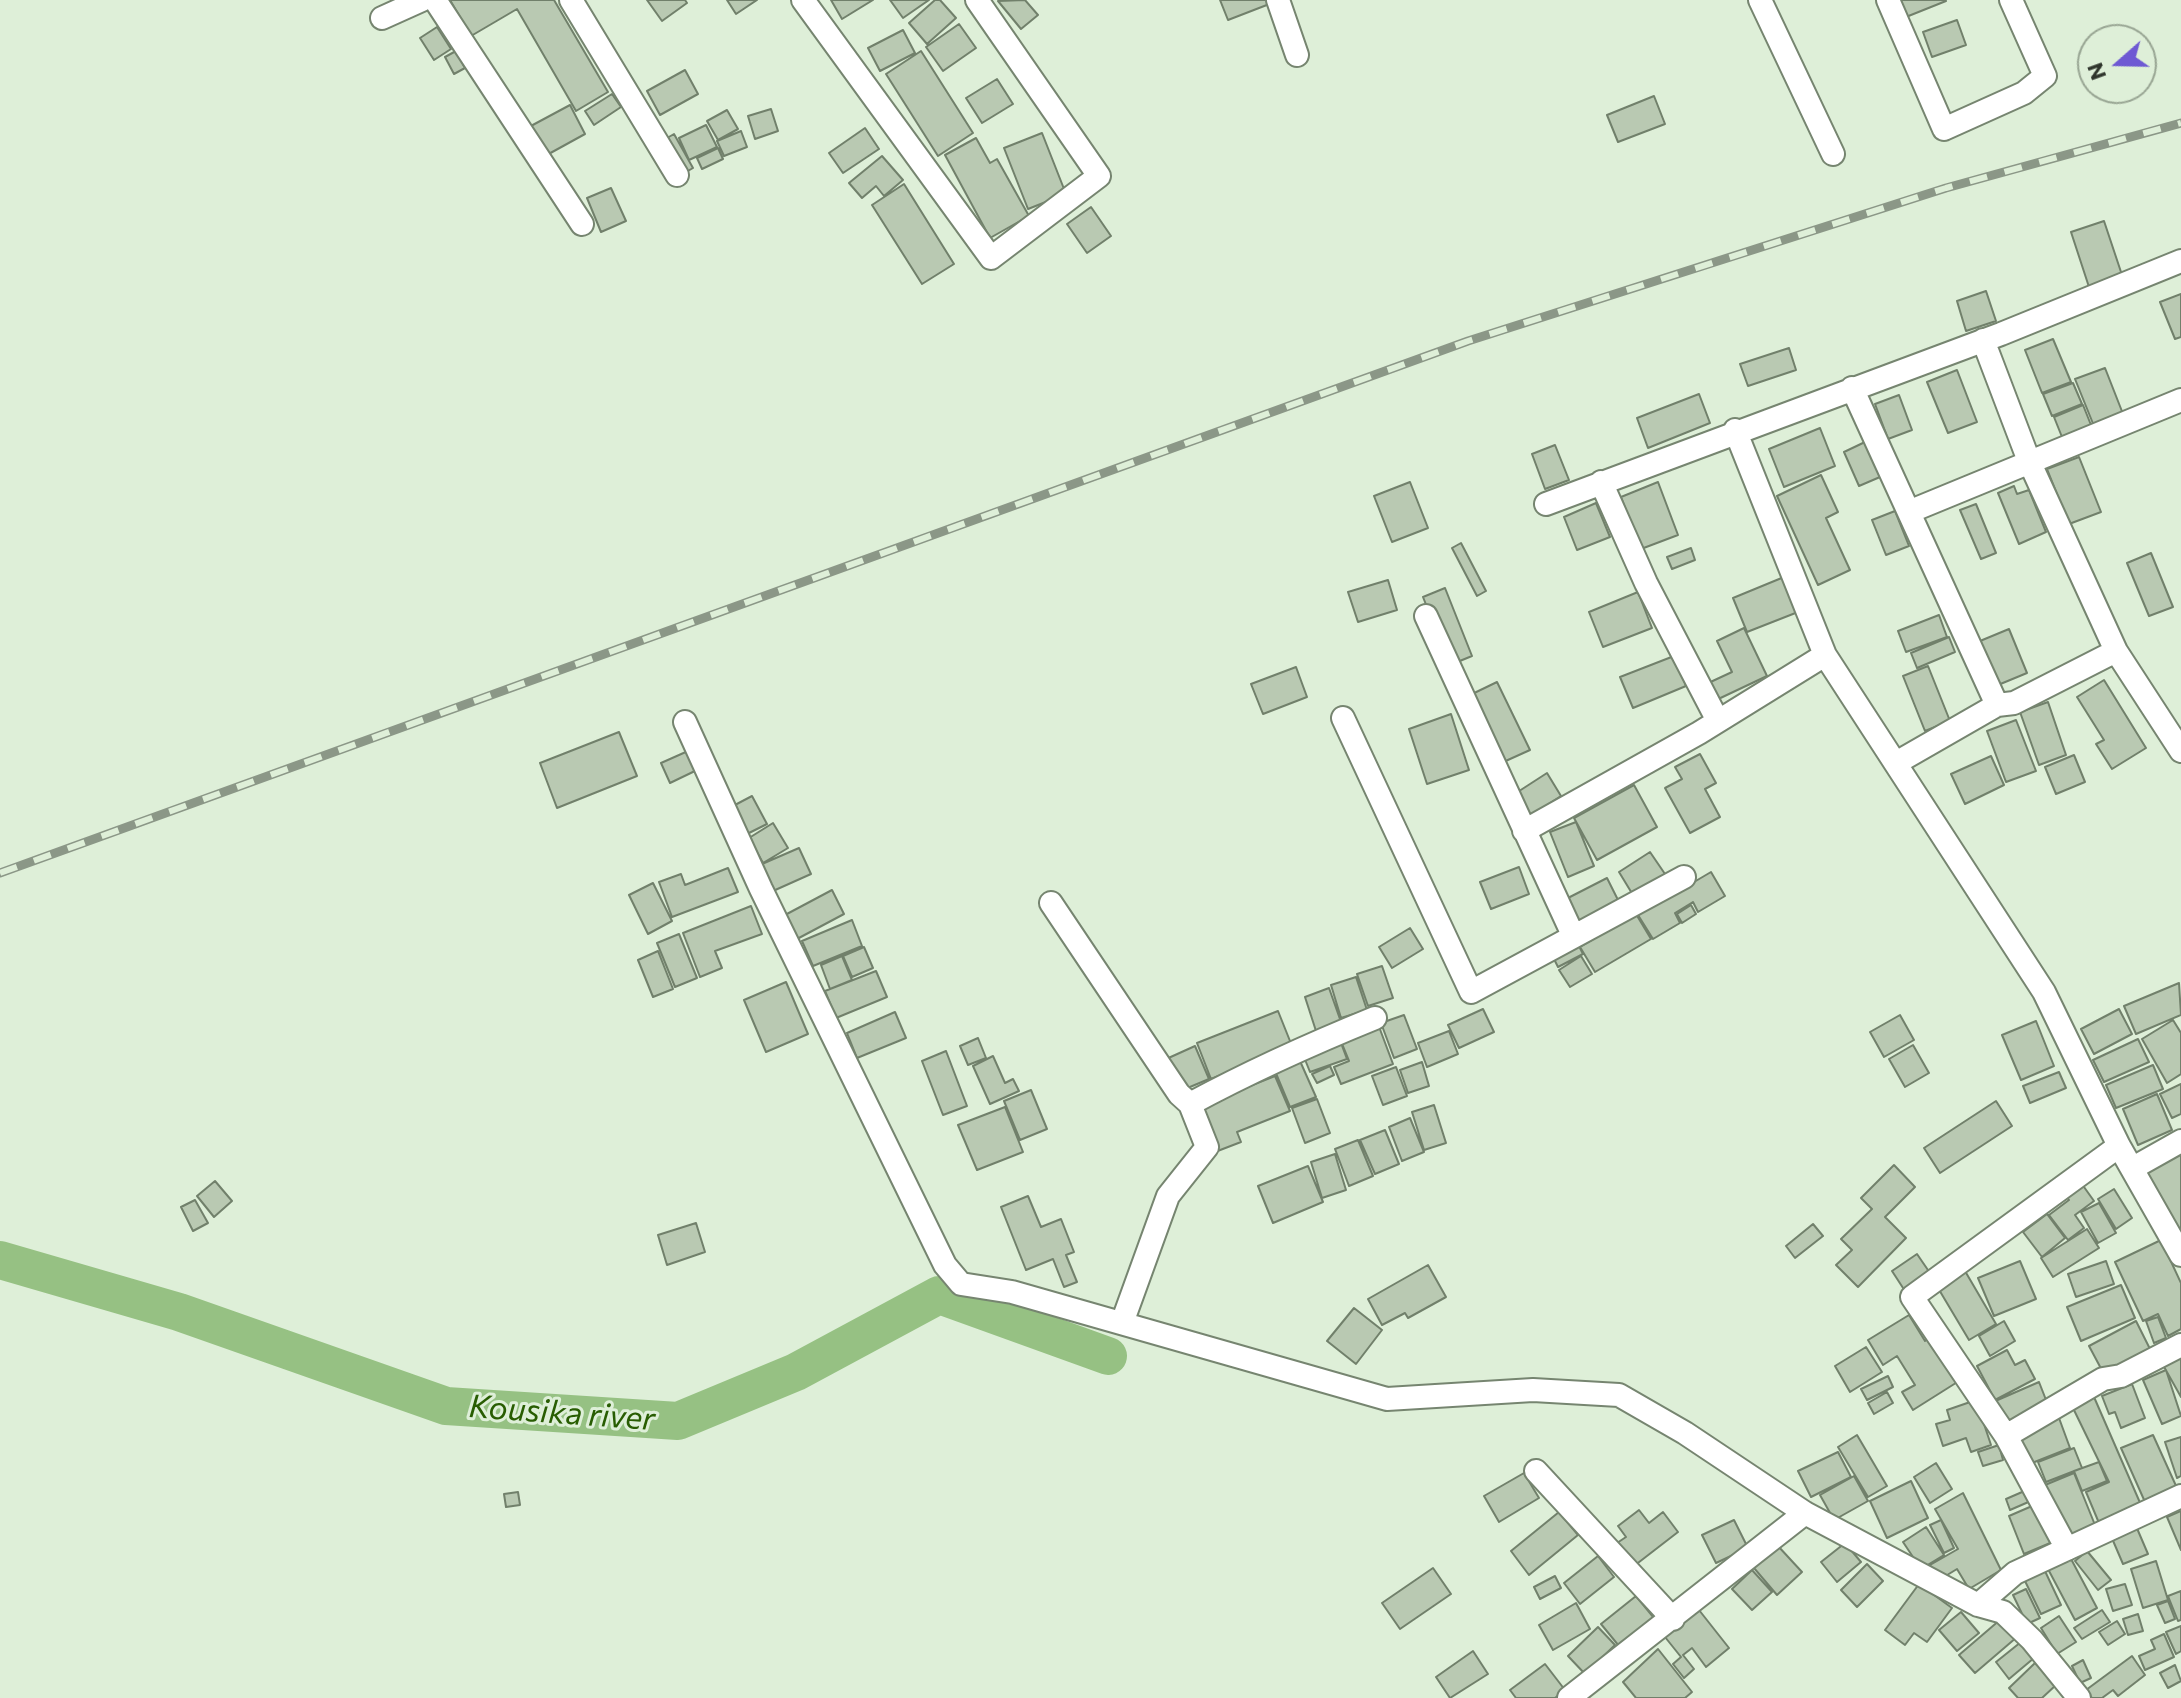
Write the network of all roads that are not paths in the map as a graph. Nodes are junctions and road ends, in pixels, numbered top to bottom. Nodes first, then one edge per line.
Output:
1 (422, 0) edge
2 (435, 0) edge
3 (571, 0) edge
4 (803, 0) edge
5 (977, 0) edge
6 (1278, 0) edge
7 (1760, 0) edge
8 (1888, 0) edge
9 (2011, 0) edge
10 (382, 18) dead end
11 (1297, 55) dead end
12 (1833, 154) dead end
13 (677, 175) dead end
14 (582, 224) dead end
15 (2181, 261) edge
16 (1983, 340) junction
17 (1852, 388) junction
18 (2181, 400) edge
19 (1735, 430) junction
20 (2029, 461) junction
21 (1601, 482) junction
22 (1546, 504) dead end
23 (1911, 511) junction
24 (1426, 616) dead end
25 (2116, 651) junction
26 (1825, 655) junction
27 (1997, 705) junction
28 (1343, 718) dead end
29 (1718, 721) junction
30 (685, 722) dead end
31 (2181, 751) edge
32 (1896, 763) junction
33 (1524, 831) junction
34 (1684, 877) dead end
35 (1051, 903) dead end
36 (1573, 935) junction
37 (1375, 1018) dead end
38 (1190, 1104) junction
39 (2181, 1141) edge
40 (2119, 1146) junction
41 (2133, 1168) junction
42 (2181, 1255) edge
43 (1122, 1323) junction
44 (2181, 1345) edge
45 (2006, 1436) junction
46 (1536, 1471) dead end
47 (2181, 1496) edge
48 (1805, 1513) junction
49 (2067, 1549) junction
50 (1978, 1605) junction
51 (1673, 1619) junction
52 (1569, 1698) edge
53 (2079, 1698) edge

1 - 10 street
2 - 14 street
3 - 13 street
4 - 5 street
6 - 11 street
7 - 12 street
8 - 9 street
15 - 16 street
16 - 17 street
16 - 20 street
17 - 19 street
17 - 23 street
18 - 20 street
19 - 21 street
19 - 26 street
20 - 23 street
20 - 25 street
21 - 22 street
21 - 29 street
23 - 27 street
24 - 33 street
25 - 27 street
25 - 31 street
26 - 29 street
26 - 32 street
27 - 32 street
28 - 36 street
29 - 33 street
30 - 43 street
32 - 40 street
33 - 36 street
34 - 36 street
35 - 38 street
37 - 38 street
38 - 43 street
39 - 41 street
40 - 41 street
40 - 45 street
41 - 42 street
43 - 48 street
44 - 45 street
45 - 49 street
46 - 51 street
47 - 49 street
48 - 50 street
48 - 51 street
49 - 50 street
50 - 53 street
51 - 52 street

